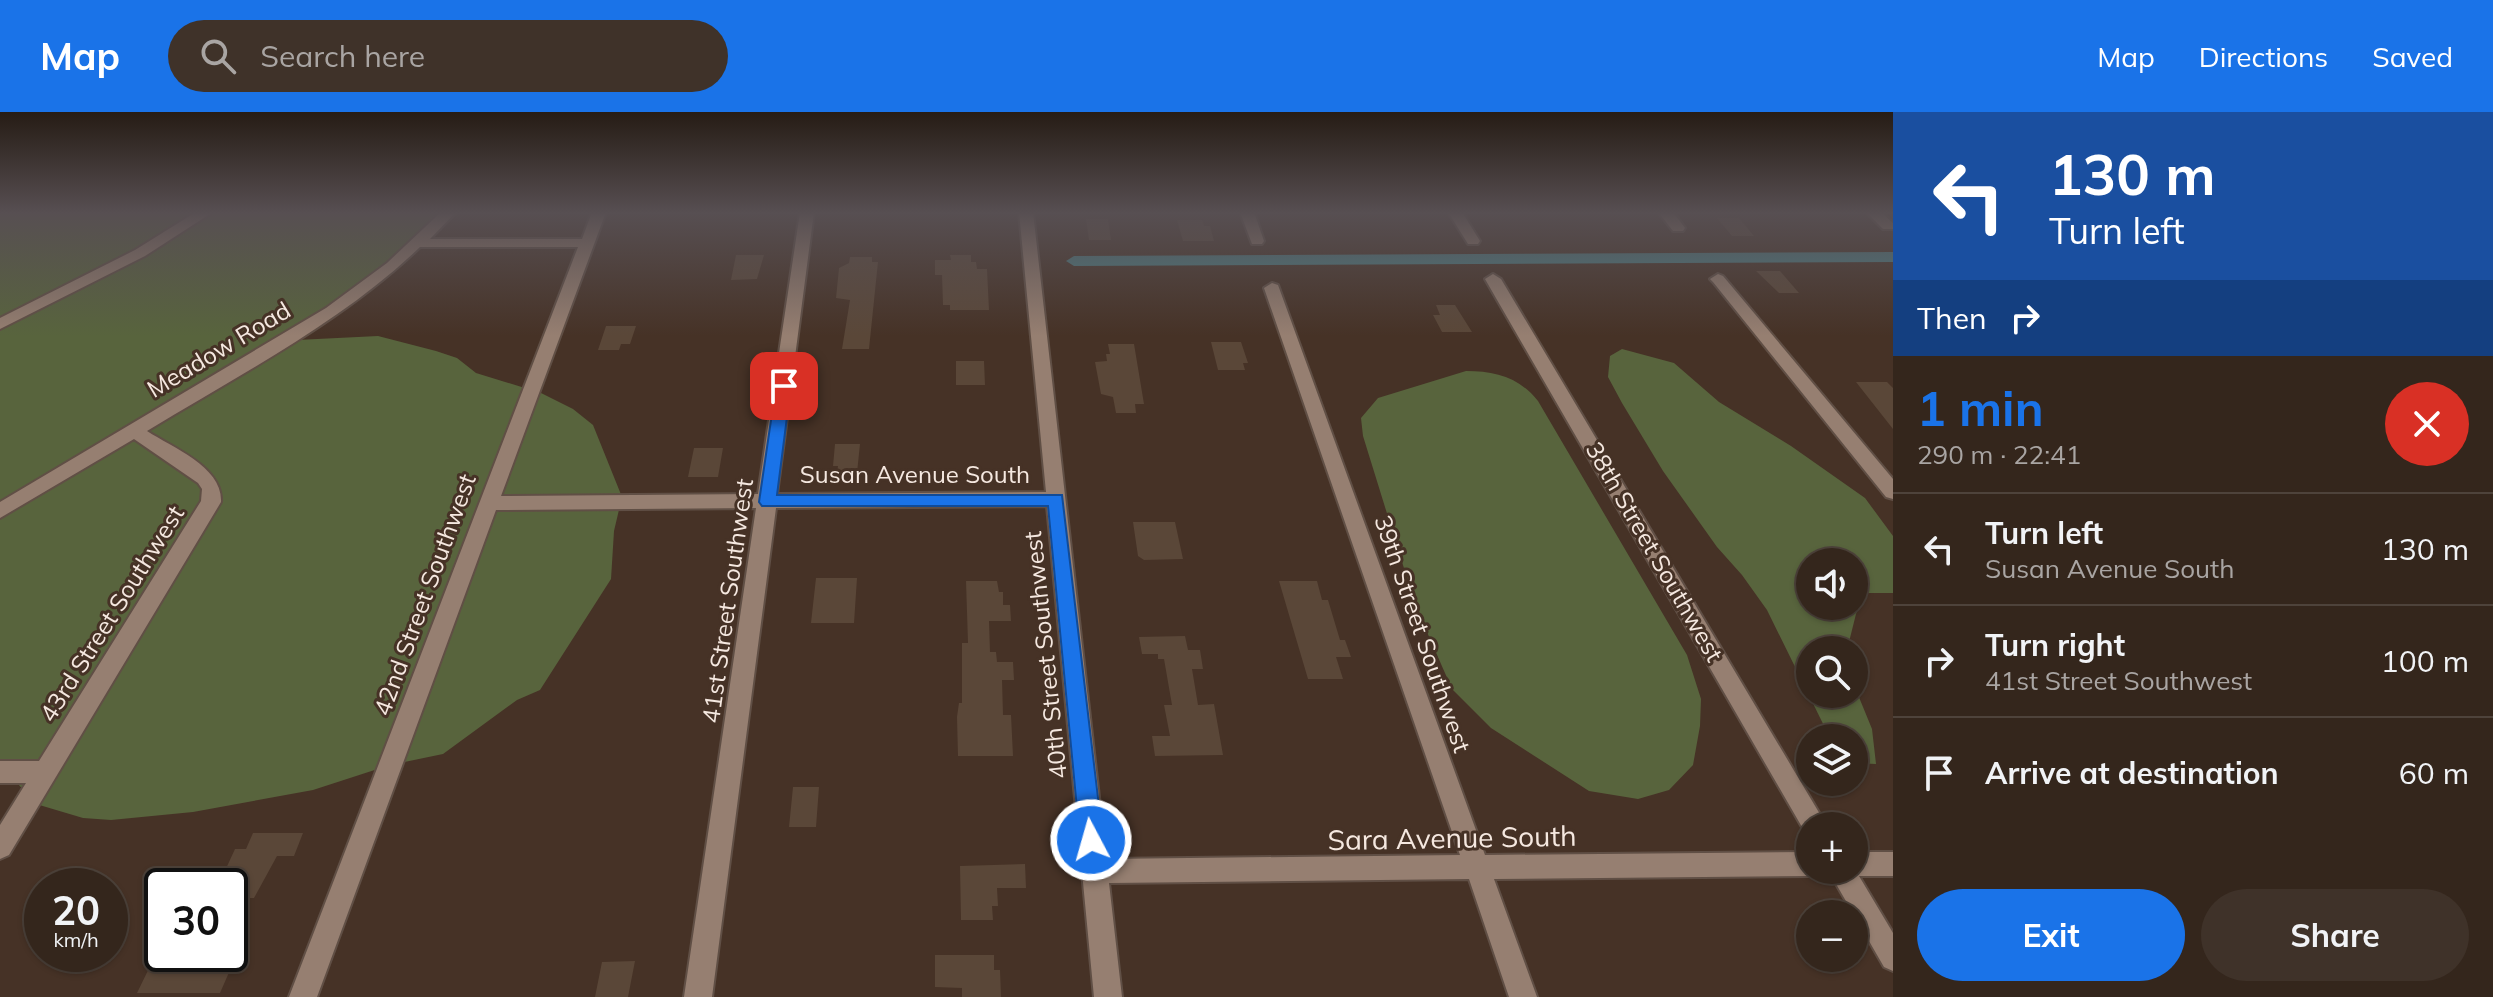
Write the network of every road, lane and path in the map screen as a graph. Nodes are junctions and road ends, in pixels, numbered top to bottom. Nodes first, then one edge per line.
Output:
1 (139, 253) edge
2 (405, 253) edge
3 (583, 253) edge
4 (801, 253) edge
5 (1030, 253) edge
6 (1493, 279) dead end
7 (1718, 279) dead end
8 (1272, 288) dead end
9 (0, 324) edge
10 (135, 431) junction
11 (1893, 492) edge
12 (1056, 499) junction
13 (768, 502) junction
14 (487, 503) junction
15 (0, 511) edge
16 (0, 772) edge
17 (46, 772) junction
18 (1807, 812) edge
19 (0, 847) edge
20 (1796, 864) edge
21 (1868, 864) edge
22 (1893, 864) edge
23 (1477, 868) junction
24 (1095, 871) junction
25 (1849, 884) edge
26 (1893, 958) edge
27 (303, 997) edge
28 (698, 997) edge
29 (1108, 997) edge
30 (1523, 997) edge

1 - 9 street
2 - 10 street, Meadow Road
3 - 14 street, 42nd Street Southwest
4 - 13 street, 41st Street Southwest
5 - 12 street, 40th Street Southwest
6 - 18 street, 38th Street Southwest
7 - 11 street
8 - 23 street, 39th Street Southwest
10 - 15 street, Meadow Road
10 - 17 street, 43rd Street Southwest
12 - 13 street, Susan Avenue South
12 - 24 street, 40th Street Southwest
13 - 14 street, Susan Avenue South
13 - 28 street, 41st Street Southwest
14 - 27 street, 42nd Street Southwest
16 - 17 street
17 - 19 street, 43rd Street Southwest
20 - 23 street, Sara Avenue South
21 - 22 street
23 - 24 street, Sara Avenue South
23 - 30 street, 39th Street Southwest
24 - 29 street, 40th Street Southwest
25 - 26 street

